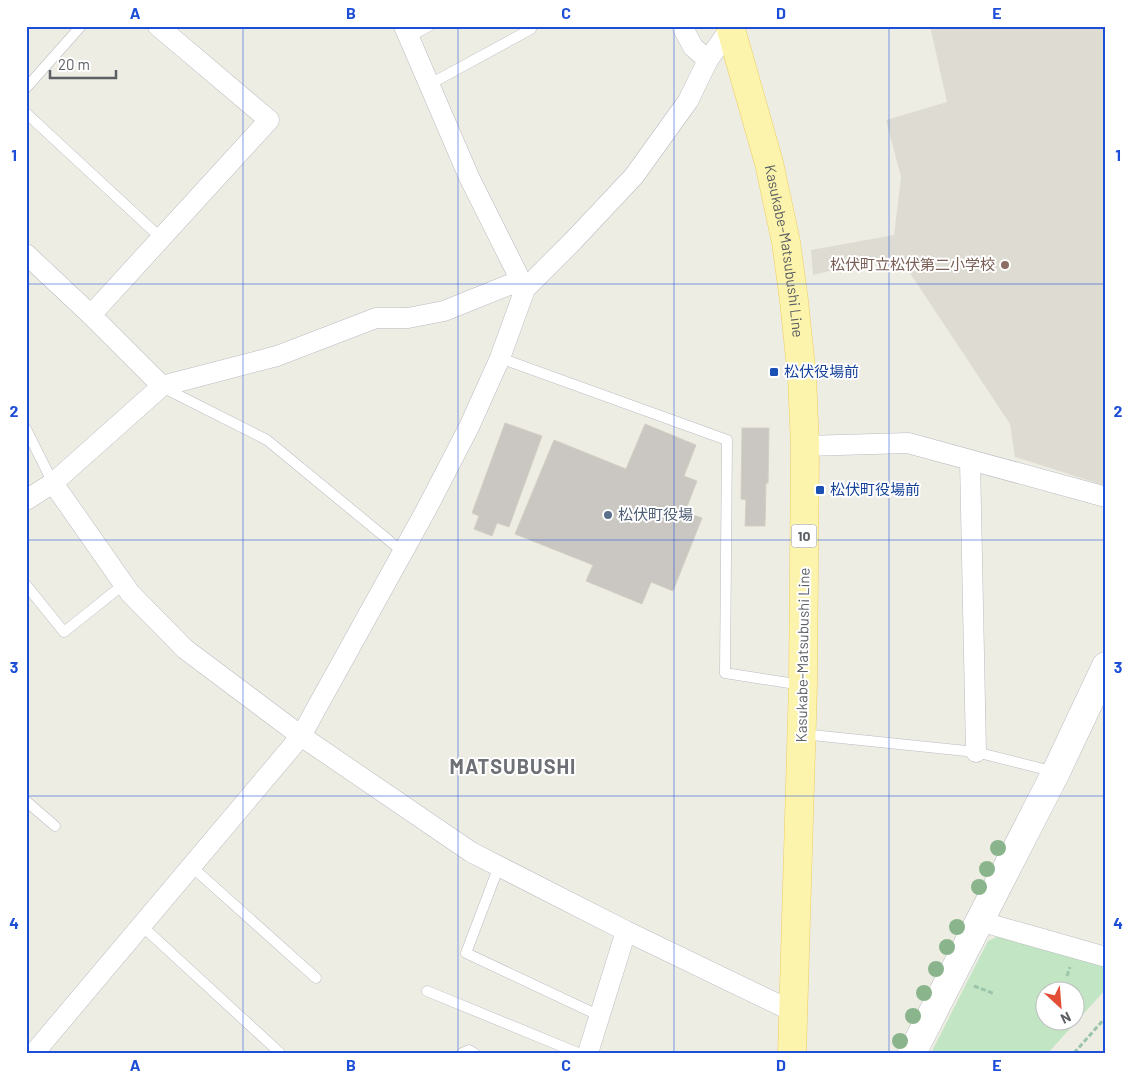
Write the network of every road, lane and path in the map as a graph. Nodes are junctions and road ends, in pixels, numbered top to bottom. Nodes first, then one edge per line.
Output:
1 (81, 26) edge
2 (158, 26) edge
3 (429, 26) edge
4 (529, 26) edge
5 (682, 26) edge
6 (731, 26) edge
7 (406, 32) edge
8 (708, 60) junction
9 (430, 84) junction
10 (26, 88) edge
11 (26, 113) edge
12 (161, 238) junction
13 (26, 254) edge
14 (525, 289) junction
15 (91, 315) junction
16 (500, 358) junction
17 (162, 386) junction
18 (26, 430) edge
19 (805, 446) junction
20 (970, 460) junction
21 (53, 482) junction
22 (1106, 497) edge
23 (26, 500) edge
24 (403, 552) junction
25 (124, 584) junction
26 (26, 585) edge
27 (1106, 666) edge
28 (803, 685) junction
29 (802, 734) junction
30 (301, 736) junction
31 (976, 752) junction
32 (1056, 772) junction
33 (26, 801) edge
34 (55, 826) dead end
35 (499, 866) junction
36 (192, 867) junction
37 (979, 921) junction
38 (142, 926) junction
39 (626, 931) junction
40 (1106, 957) edge
41 (316, 978) dead end
42 (970, 984) dead end
43 (427, 991) dead end
44 (995, 994) dead end
45 (794, 1012) junction
46 (600, 1016) junction
47 (1106, 1017) edge
48 (34, 1053) edge
49 (280, 1053) edge
50 (462, 1053) edge
51 (474, 1053) edge
52 (578, 1053) edge
53 (588, 1053) edge
54 (792, 1053) edge
55 (912, 1053) edge
56 (1074, 1053) edge

1 - 10 lane
2 - 12 street
3 - 7 lane
4 - 9 lane
5 - 8 street
6 - 8 street
6 - 19 main road, Kasukabe-Matsubushi Line / 10
7 - 9 street
8 - 14 street
9 - 14 street
11 - 12 lane
12 - 15 street
13 - 15 street
14 - 16 street
14 - 17 street
15 - 17 street
16 - 24 street
16 - 28 lane
17 - 21 street
17 - 24 lane
18 - 21 lane
19 - 20 street
19 - 28 main road, Kasukabe-Matsubushi Line / 10
20 - 22 street
20 - 31 street
21 - 23 street
21 - 25 street
24 - 30 street
25 - 26 lane
25 - 30 street
27 - 32 street
28 - 29 main road, Kasukabe-Matsubushi Line / 10
29 - 31 lane
29 - 45 main road, Kasukabe-Matsubushi Line / 10
30 - 35 street
30 - 36 street
31 - 32 lane
32 - 37 street
33 - 34 lane
35 - 39 street
35 - 46 lane
36 - 38 street
36 - 41 lane
37 - 40 street
37 - 55 street
38 - 48 street
38 - 49 lane
39 - 45 street
39 - 46 street
42 - 44 path
43 - 52 lane
45 - 54 main road, Kasukabe-Matsubushi Line / 10
46 - 53 street
47 - 56 path
50 - 51 lane

